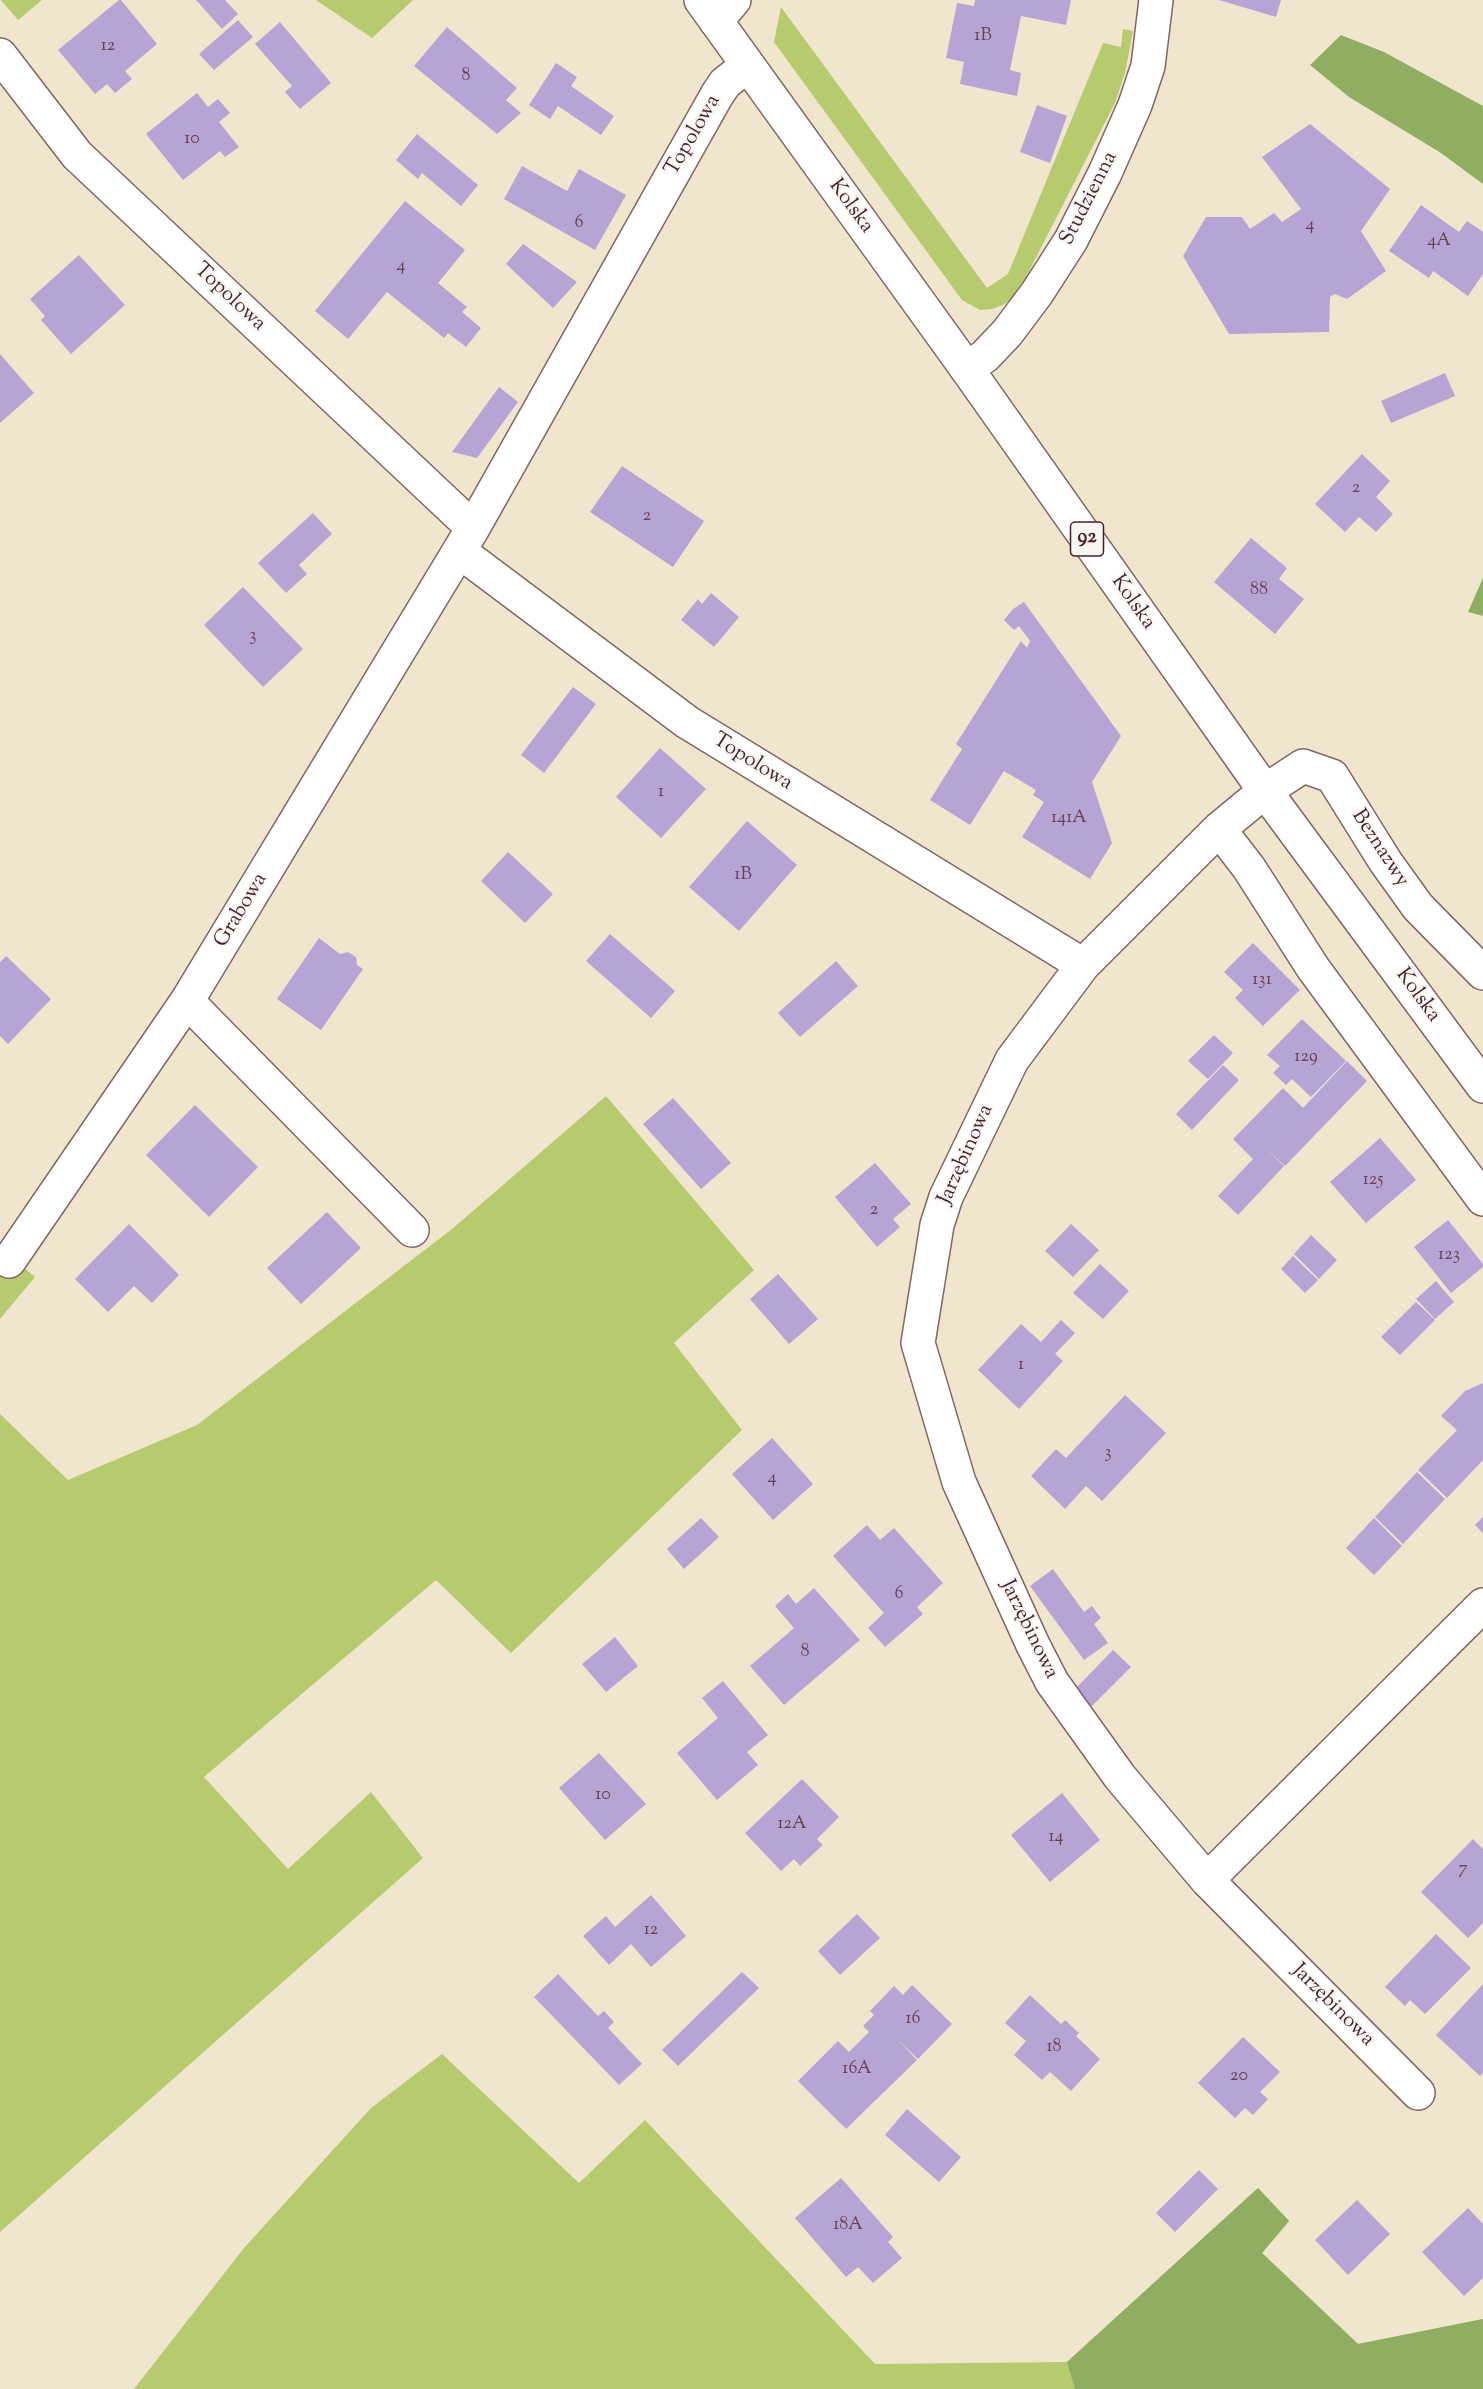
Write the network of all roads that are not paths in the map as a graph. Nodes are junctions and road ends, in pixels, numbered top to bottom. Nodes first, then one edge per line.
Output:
1 (1156, 0) edge
2 (717, 7) edge
3 (0, 55) edge
4 (747, 66) junction
5 (968, 369) junction
6 (466, 539) junction
7 (1266, 791) junction
8 (1219, 829) junction
9 (1083, 965) junction
10 (1483, 973) edge
11 (187, 1001) junction
12 (1483, 1086) edge
13 (1483, 1199) edge
14 (412, 1230) dead end
15 (9, 1261) dead end
16 (1483, 1605) edge
17 (1207, 1880) junction
18 (1418, 2093) dead end

1 - 5 street, Studzienna
2 - 4 street, Kolska / 92
3 - 6 street, Topolowa
4 - 5 street, Kolska / 92
4 - 6 street, Topolowa
5 - 7 street, Kolska / 92
6 - 9 street, Topolowa
6 - 11 street, Grabowa
7 - 8 street
7 - 10 street, Beznazwy
7 - 12 street, Kolska / 92
8 - 9 street
8 - 13 street
9 - 17 street, Jarzębinowa
11 - 14 street
11 - 15 street, Grabowa
16 - 17 street
17 - 18 street, Jarzębinowa

